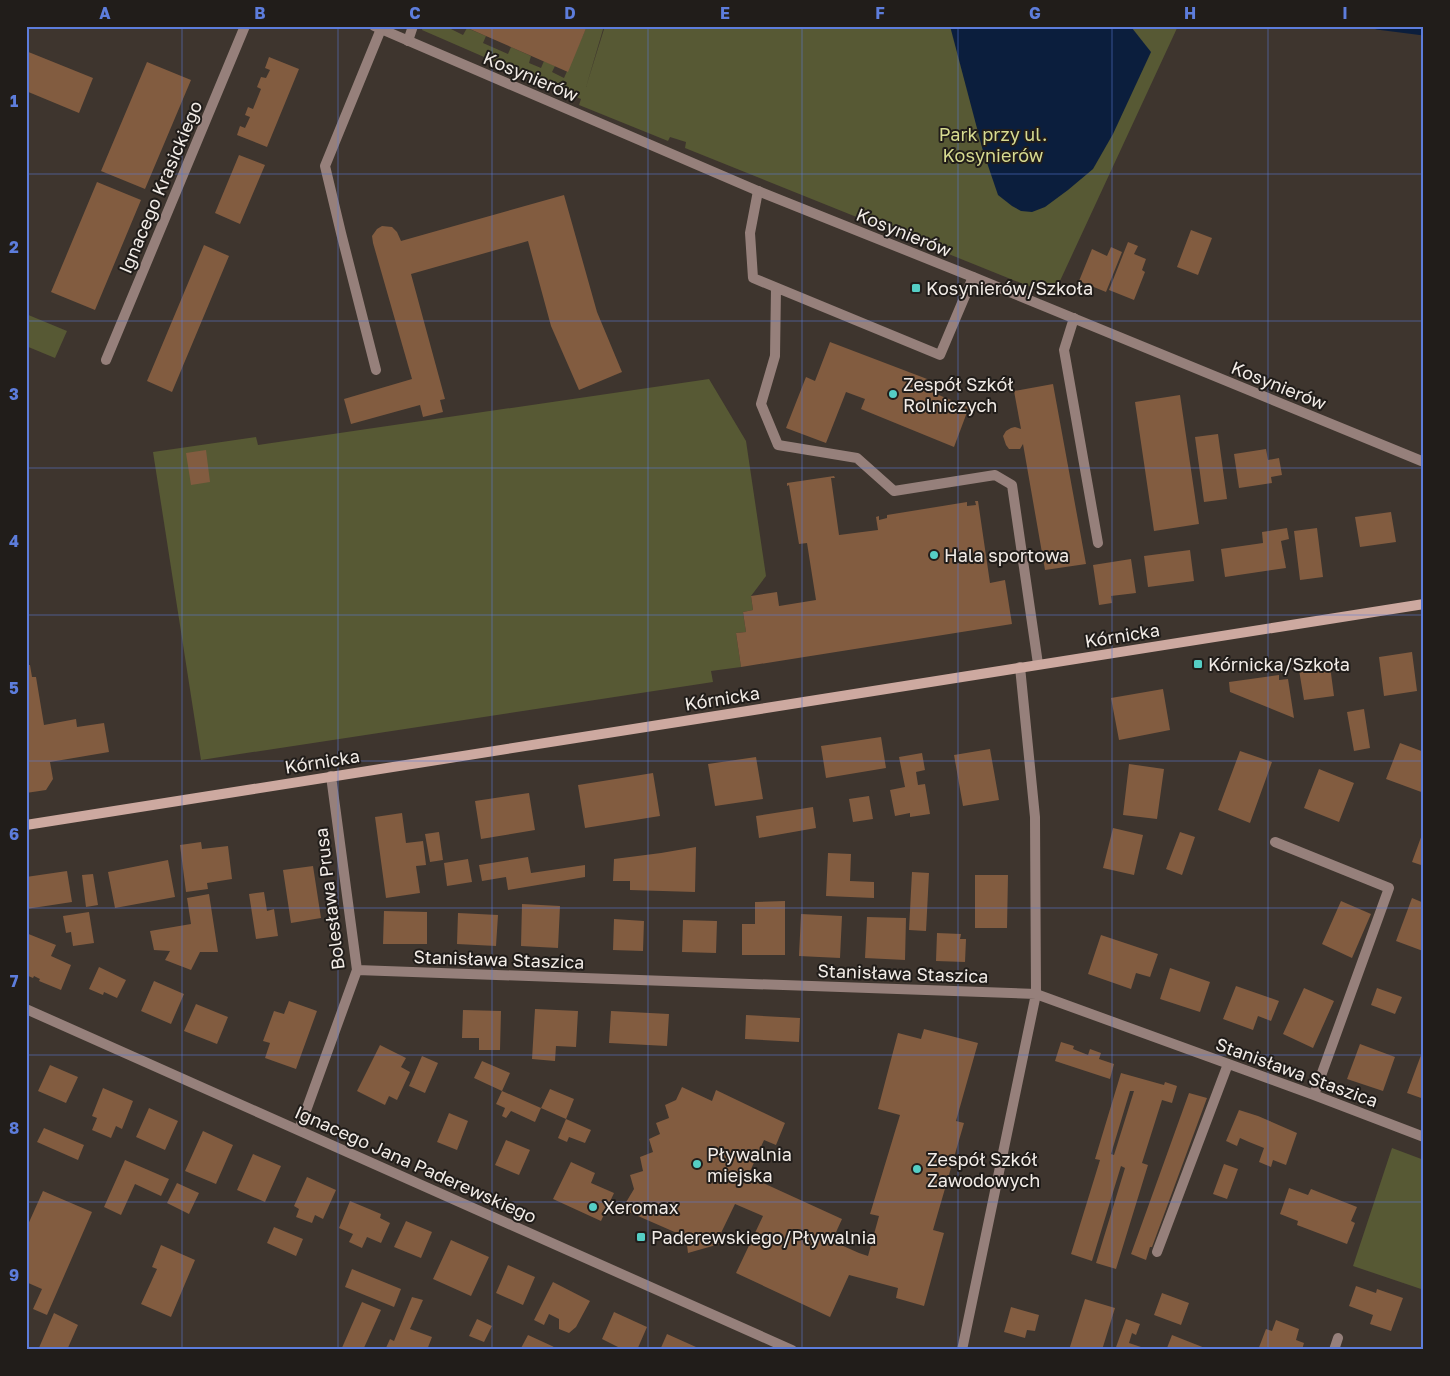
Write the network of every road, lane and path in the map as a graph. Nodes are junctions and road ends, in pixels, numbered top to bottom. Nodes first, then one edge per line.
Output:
1 (245, 26) edge
2 (414, 26) edge
3 (377, 28) edge
4 (408, 41) junction
5 (758, 191) junction
6 (974, 277) junction
7 (776, 288) junction
8 (1074, 318) junction
9 (106, 360) dead end
10 (376, 370) dead end
11 (1424, 462) edge
12 (1098, 543) dead end
13 (1424, 604) edge
14 (1038, 664) junction
15 (1020, 667) junction
16 (330, 776) junction
17 (26, 825) edge
18 (1275, 842) dead end
19 (357, 970) junction
20 (1036, 994) junction
21 (26, 1009) edge
22 (1228, 1064) junction
23 (1314, 1095) junction
24 (299, 1130) junction
25 (1424, 1137) edge
26 (1158, 1252) dead end
27 (1338, 1338) dead end
28 (792, 1350) edge
29 (962, 1350) edge
30 (1334, 1350) edge

1 - 9 street, Ignacego Krasickiego
2 - 4 street
3 - 4 street, Kosynierów
3 - 10 street
4 - 5 street, Kosynierów
5 - 6 street, Kosynierów
5 - 7 street
6 - 7 street
6 - 8 street, Kosynierów
7 - 14 street
8 - 11 street, Kosynierów
8 - 12 street
13 - 14 street, Kórnicka
14 - 15 street, Kórnicka
15 - 16 street, Kórnicka
15 - 20 street
16 - 17 street, Kórnicka
16 - 19 street, Bolesława Prusa
18 - 23 street
19 - 20 street, Stanisława Staszica
19 - 24 street, Bolesława Prusa
20 - 22 street, Stanisława Staszica
20 - 29 street
21 - 24 street, Ignacego Jana Paderewskiego
22 - 23 street, Stanisława Staszica
22 - 26 street
23 - 25 street, Stanisława Staszica
24 - 28 street, Ignacego Jana Paderewskiego
27 - 30 street

